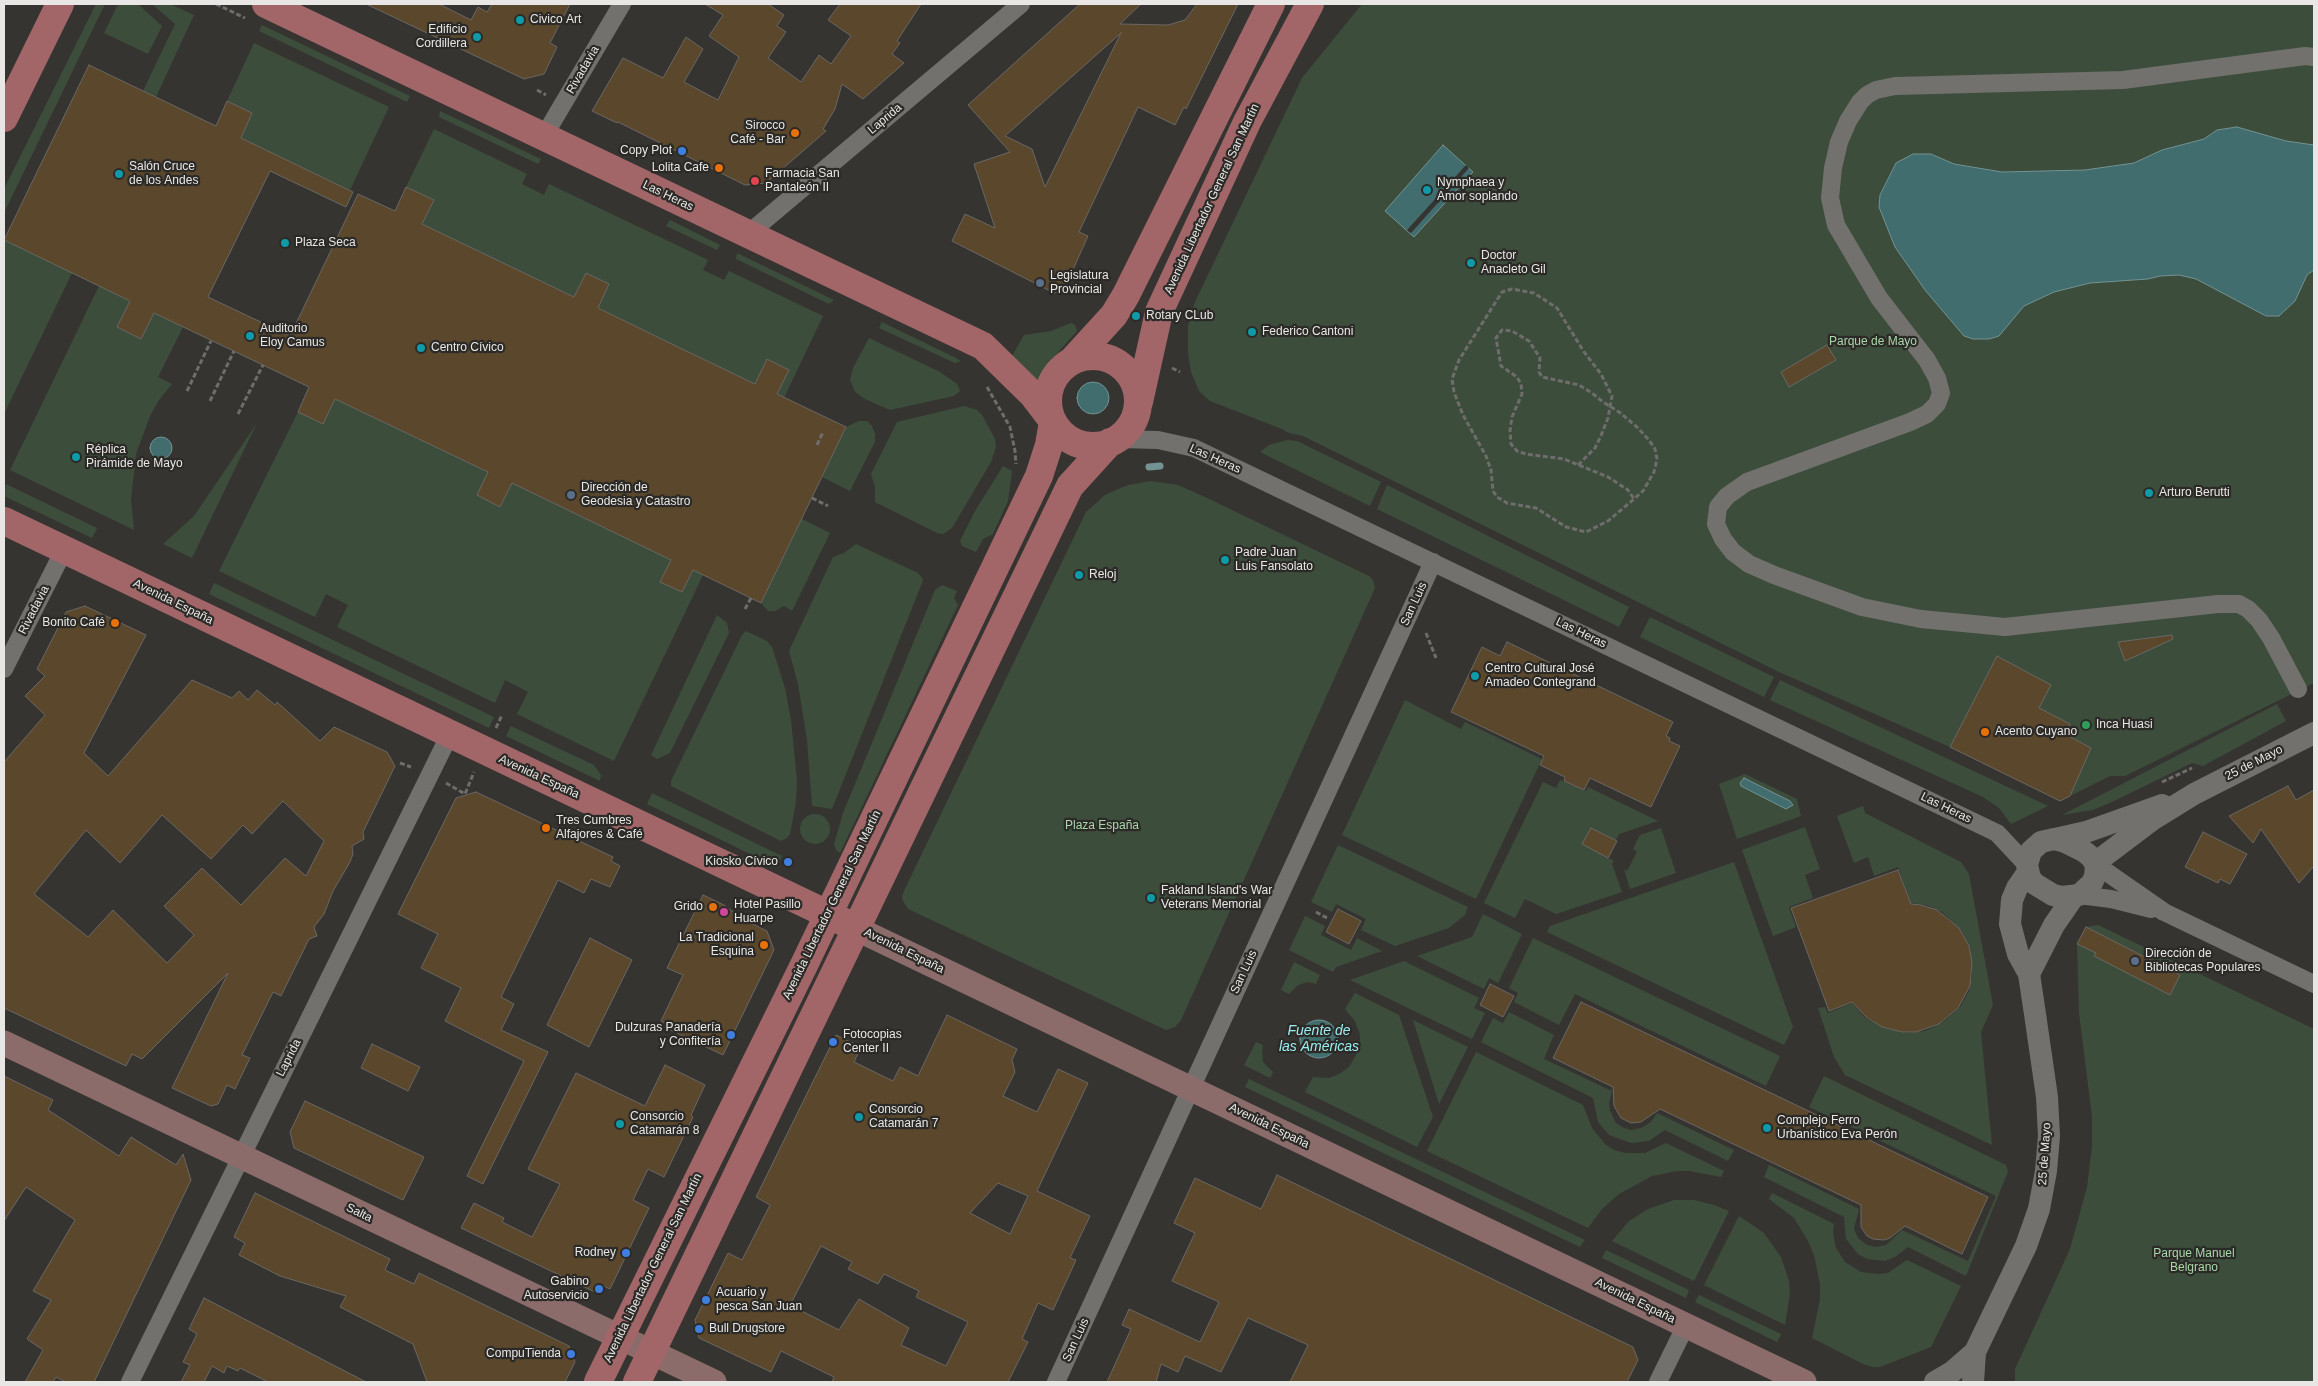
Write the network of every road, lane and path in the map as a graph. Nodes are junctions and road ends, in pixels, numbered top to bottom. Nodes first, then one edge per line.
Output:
1 (60, 4) edge
2 (216, 4) edge
3 (622, 4) edge
4 (1021, 4) edge
5 (1271, 4) edge
6 (1310, 4) edge
7 (258, 12) edge
8 (2314, 57) edge
9 (4, 118) edge
10 (544, 136) junction
11 (748, 234) junction
12 (211, 341) dead end
13 (234, 351) dead end
14 (1072, 362) junction
15 (263, 365) dead end
16 (1169, 368) dead end
17 (1180, 372) dead end
18 (983, 382) dead end
19 (187, 391) dead end
20 (210, 401) dead end
21 (1139, 402) junction
22 (238, 414) dead end
23 (1051, 419) junction
24 (823, 432) dead end
25 (1114, 440) junction
26 (818, 445) dead end
27 (1578, 464) junction
28 (1036, 480) junction
29 (812, 498) dead end
30 (1634, 500) junction
31 (828, 506) dead end
32 (4, 521) edge
33 (64, 550) junction
34 (1433, 562) junction
35 (751, 598) dead end
36 (745, 609) dead end
37 (1426, 633) dead end
38 (1436, 658) dead end
39 (4, 670) edge
40 (2298, 689) dead end
41 (2314, 732) edge
42 (450, 734) junction
43 (2194, 794) junction
44 (2054, 839) junction
45 (2095, 863) junction
46 (2027, 868) junction
47 (2076, 895) junction
48 (1316, 912) dead end
49 (2164, 912) junction
50 (828, 915) junction
51 (1330, 919) dead end
52 (855, 928) junction
53 (2029, 974) junction
54 (2314, 984) edge
55 (4, 1043) edge
56 (1191, 1089) junction
57 (241, 1156) junction
58 (1686, 1325) junction
59 (620, 1336) junction
60 (1975, 1352) junction
61 (652, 1353) junction
62 (130, 1382) edge
63 (598, 1382) edge
64 (637, 1382) edge
65 (714, 1382) edge
66 (1056, 1382) edge
67 (1658, 1382) edge
68 (1804, 1382) edge
69 (1935, 1382) edge
70 (1973, 1382) edge

1 - 9 main road
2 - 7 path
3 - 10 street, Rivadavia
4 - 11 street, Laprida
5 - 14 main road
6 - 21 main road, Avenida Libertador General San Martín
7 - 10 main road, Las Heras
8 - 40 street
10 - 11 main road, Las Heras
11 - 23 main road, Las Heras
12 - 19 path
13 - 20 path
14 - 21 main road
14 - 23 main road
15 - 22 path
16 - 17 path
18 - 28 path
21 - 25 main road
23 - 25 main road
23 - 28 main road, Avenida Libertador General San Martín
24 - 26 path
25 - 34 street, Las Heras
25 - 52 main road
27 - 30 path
27 - 30 path
27 - 30 path
28 - 50 main road, Avenida Libertador General San Martín
29 - 31 path
32 - 33 main road, Avenida España
33 - 39 street, Rivadavia
33 - 42 main road, Avenida España
34 - 46 street, Las Heras
34 - 56 street, San Luis
35 - 36 path
37 - 38 path
41 - 43 street, 25 de Mayo
42 - 50 main road, Avenida España
42 - 57 street, Laprida
43 - 44 street, 25 de Mayo
43 - 45 street, 25 de Mayo
44 - 45 street
44 - 46 street
45 - 47 street
45 - 49 street
46 - 47 street
46 - 53 street, 25 de Mayo
47 - 49 street
47 - 53 street
48 - 51 path
49 - 54 street
50 - 52 main road, Avenida España
50 - 59 main road, Avenida Libertador General San Martín
52 - 56 main road, Avenida España
52 - 61 main road
53 - 60 street, 25 de Mayo
55 - 57 main road, Salta
56 - 58 main road, Avenida España
56 - 66 street, San Luis
57 - 59 main road, Salta
57 - 62 street, Laprida
58 - 67 street
58 - 68 main road, Avenida España
59 - 61 main road, Salta
59 - 63 main road, Avenida Libertador General San Martín
60 - 69 street, 25 de Mayo
60 - 70 street, 25 de Mayo
61 - 64 main road
61 - 65 main road, Salta

